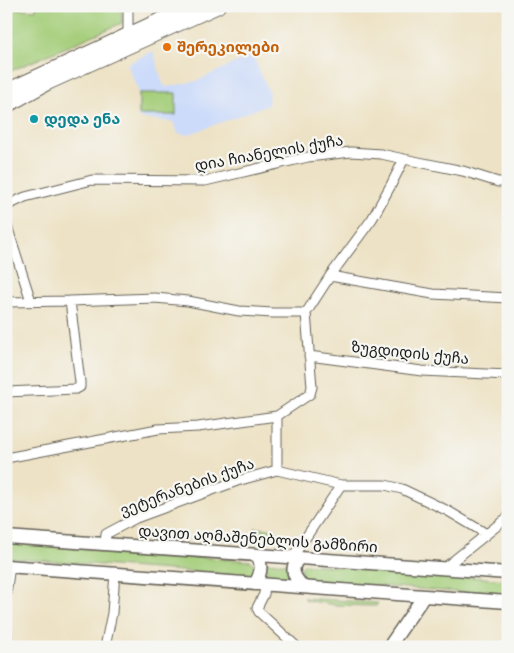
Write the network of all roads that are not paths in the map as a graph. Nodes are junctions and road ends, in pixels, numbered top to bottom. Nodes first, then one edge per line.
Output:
1 (128, 6) edge
2 (191, 6) edge
3 (218, 6) edge
4 (128, 35) junction
5 (6, 91) edge
6 (6, 106) edge
7 (404, 159) junction
8 (508, 182) edge
9 (6, 206) edge
10 (6, 223) edge
11 (330, 276) junction
12 (508, 298) edge
13 (31, 301) junction
14 (70, 301) junction
15 (6, 302) edge
16 (306, 313) junction
17 (309, 356) junction
18 (508, 375) edge
19 (6, 392) edge
20 (277, 416) junction
21 (6, 458) edge
22 (277, 470) junction
23 (341, 485) junction
24 (508, 517) edge
25 (485, 533) junction
26 (6, 537) edge
27 (105, 544) junction
28 (257, 555) junction
29 (296, 558) junction
30 (8, 566) edge
31 (442, 569) junction
32 (115, 573) junction
33 (508, 573) edge
34 (260, 584) junction
35 (303, 587) junction
36 (6, 594) edge
37 (424, 596) junction
38 (508, 602) edge
39 (6, 619) edge
40 (8, 647) edge
41 (106, 647) edge
42 (297, 647) edge
43 (389, 647) edge

1 - 4 street
2 - 4 main road
3 - 6 main road
4 - 5 main road
7 - 8 street, დია ჩიანელის ქუჩა
7 - 9 street, დია ჩიანელის ქუჩა
7 - 11 street
10 - 13 street
11 - 12 street
11 - 16 street
13 - 14 street
13 - 15 street
14 - 16 street
14 - 19 street
16 - 17 street
17 - 18 street, ზუგდიდის ქუჩა
17 - 20 street
20 - 21 street
20 - 22 street
22 - 23 street, ვეტერანების ქუჩა
22 - 27 street, ვეტერანების ქუჩა
23 - 25 street, ვეტერანების ქუჩა
23 - 29 street
24 - 25 street
25 - 31 street
26 - 27 main road, დავით აღმაშენებლის გამზირი
27 - 28 main road, დავით აღმაშენებლის გამზირი
28 - 29 main road, დავით აღმაშენებლის გამზირი
28 - 34 main road
29 - 31 main road, დავით აღმაშენებლის გამზირი
29 - 35 main road
30 - 32 main road
30 - 36 street
31 - 33 main road, დავით აღმაშენებლის გამზირი
32 - 34 main road
32 - 41 street
34 - 35 main road
34 - 42 street
35 - 37 main road
37 - 38 main road
37 - 43 main road
39 - 40 street

